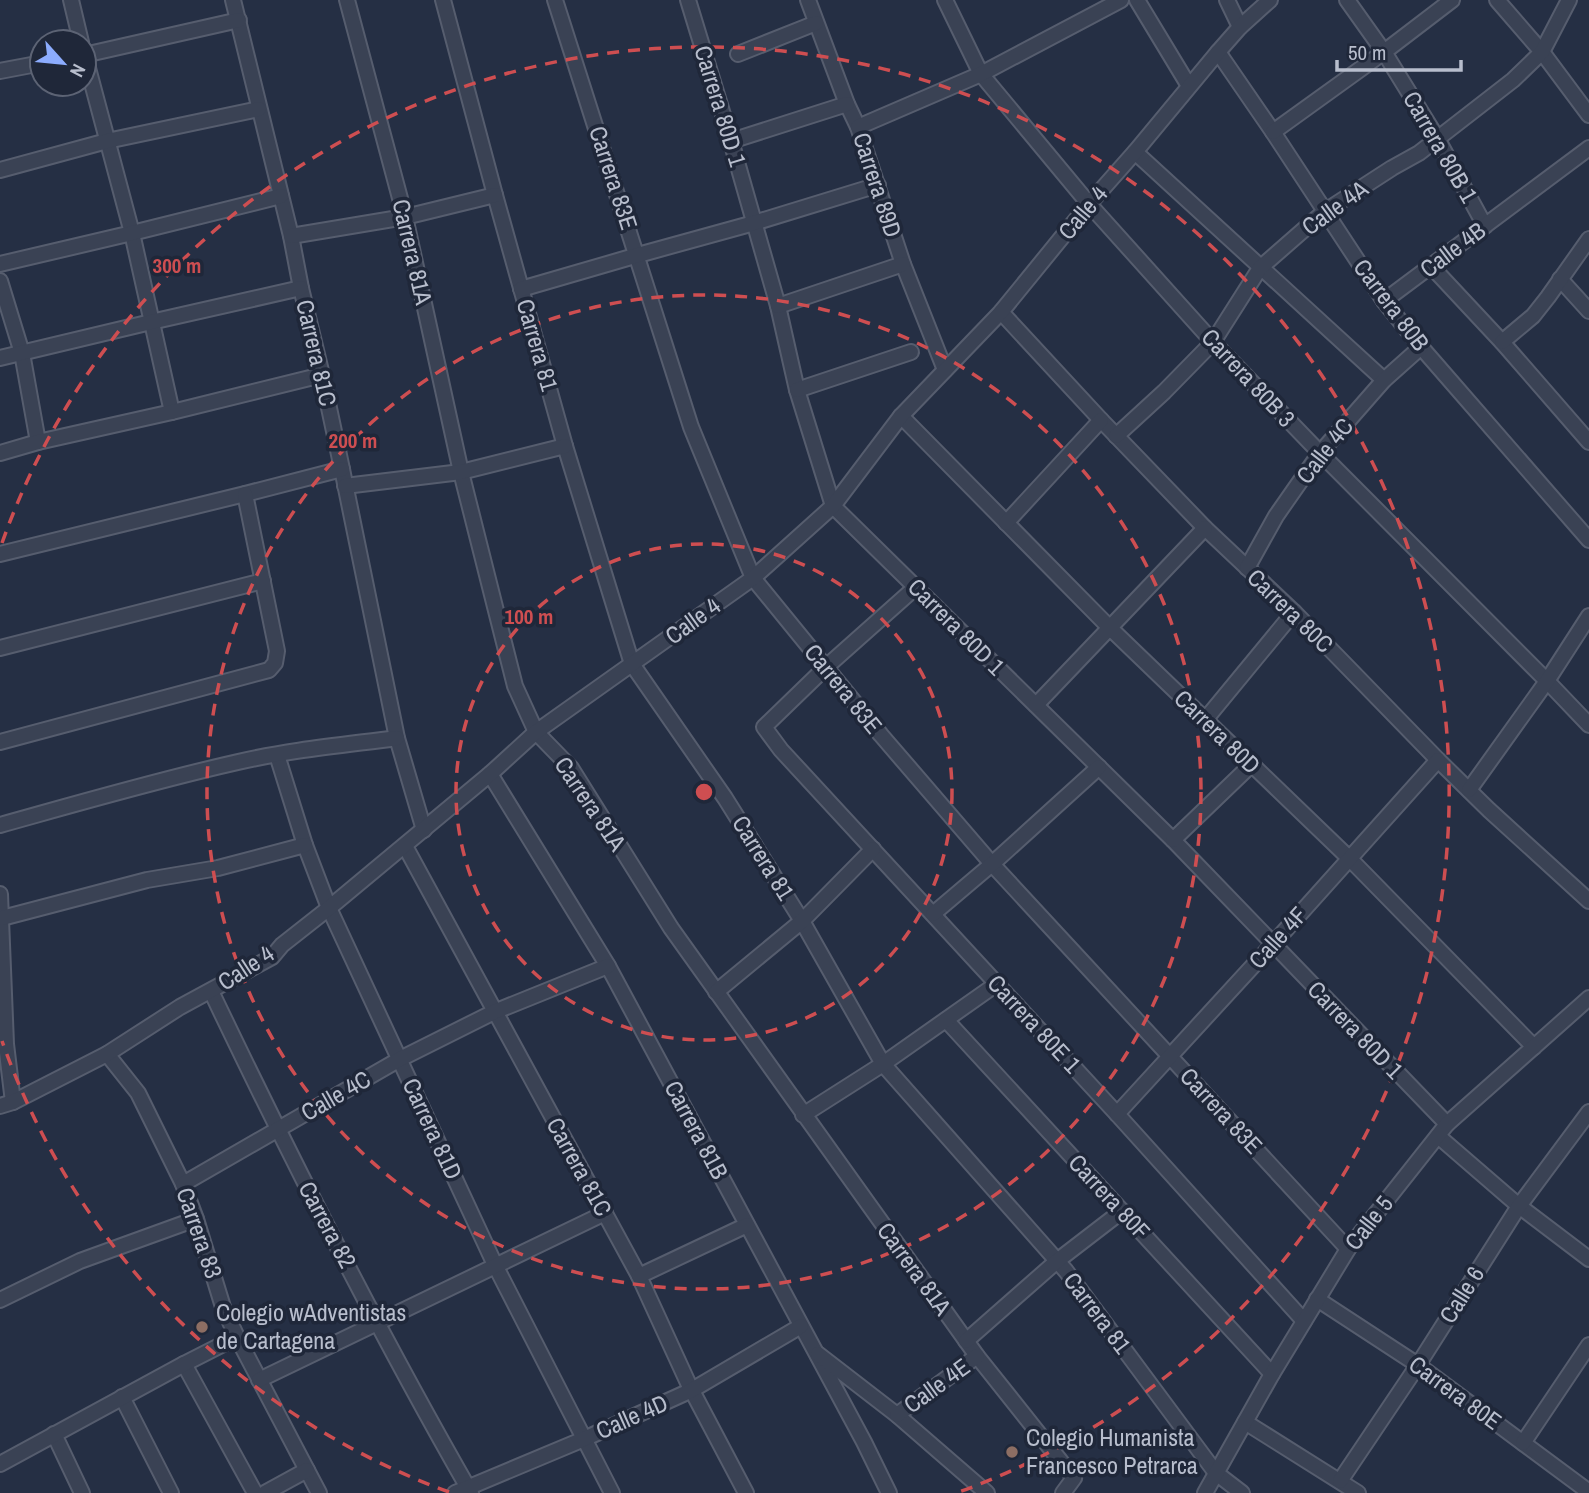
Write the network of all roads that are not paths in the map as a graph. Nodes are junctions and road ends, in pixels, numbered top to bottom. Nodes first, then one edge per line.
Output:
1 (71, 0) edge
2 (233, 0) edge
3 (347, 0) edge
4 (443, 0) edge
5 (555, 0) edge
6 (688, 0) edge
7 (808, 0) edge
8 (945, 0) edge
9 (1121, 0) edge
10 (1137, 0) edge
11 (1227, 0) edge
12 (1270, 0) edge
13 (1347, 0) edge
14 (1452, 0) edge
15 (1497, 0) edge
16 (1569, 0) edge
17 (239, 20) junction
18 (816, 23) junction
19 (1240, 27) junction
20 (78, 28) edge
21 (98, 51) edge
22 (1218, 52) junction
23 (1384, 52) junction
24 (1542, 52) junction
25 (738, 54) dead end
26 (28, 66) edge
27 (0, 71) edge
28 (981, 74) junction
29 (1189, 86) junction
30 (96, 98) edge
31 (847, 104) junction
32 (259, 109) junction
33 (1589, 115) edge
34 (858, 127) junction
35 (1273, 132) junction
36 (1437, 138) junction
37 (107, 141) junction
38 (731, 141) junction
39 (1589, 148) edge
40 (1135, 152) junction
41 (0, 170) edge
42 (878, 185) junction
43 (495, 195) junction
44 (281, 196) junction
45 (1089, 204) junction
46 (1324, 212) junction
47 (405, 217) junction
48 (754, 223) junction
49 (1485, 226) junction
50 (132, 233) junction
51 (291, 236) junction
52 (1589, 239) edge
53 (638, 254) junction
54 (0, 264) edge
55 (903, 264) junction
56 (1431, 267) junction
57 (1260, 268) junction
58 (1560, 279) junction
59 (0, 281) edge
60 (301, 288) junction
61 (521, 289) junction
62 (1384, 301) junction
63 (778, 306) junction
64 (1589, 311) edge
65 (1002, 312) junction
66 (151, 321) junction
67 (1213, 342) junction
68 (1502, 342) junction
69 (1421, 346) junction
70 (911, 352) dead end
71 (22, 353) junction
72 (0, 358) edge
73 (945, 370) junction
74 (322, 375) junction
75 (1384, 380) junction
76 (797, 390) junction
77 (172, 412) junction
78 (901, 416) junction
79 (1589, 418) edge
80 (1101, 420) junction
81 (1116, 436) junction
82 (1584, 437) edge
83 (38, 442) junction
84 (565, 446) junction
85 (0, 453) edge
86 (1320, 453) junction
87 (342, 469) junction
88 (461, 472) junction
89 (345, 486) junction
90 (246, 494) junction
91 (833, 506) junction
92 (1006, 523) junction
93 (1205, 528) junction
94 (1589, 540) edge
95 (0, 554) edge
96 (1247, 568) junction
97 (753, 578) junction
98 (263, 581) junction
99 (916, 587) junction
100 (1294, 612) junction
101 (1589, 616) edge
102 (1110, 628) junction
103 (0, 648) edge
104 (632, 664) junction
105 (825, 668) junction
106 (1547, 681) junction
107 (1036, 705) junction
108 (1205, 720) junction
109 (1589, 725) edge
110 (536, 732) junction
111 (397, 738) junction
112 (0, 742) edge
113 (277, 755) junction
114 (1437, 760) junction
115 (1251, 765) junction
116 (1098, 767) junction
117 (490, 774) junction
118 (1469, 790) junction
119 (0, 825) edge
120 (424, 830) junction
121 (1173, 840) junction
122 (305, 845) junction
123 (405, 846) junction
124 (873, 849) junction
125 (1349, 858) junction
126 (992, 864) junction
127 (0, 894) edge
128 (1589, 901) edge
129 (329, 908) junction
130 (933, 914) junction
131 (2, 918) junction
132 (802, 921) junction
133 (1273, 944) junction
134 (608, 966) junction
135 (998, 984) junction
136 (211, 991) junction
137 (716, 992) junction
138 (1589, 998) edge
139 (494, 1012) junction
140 (946, 1020) junction
141 (1534, 1047) junction
142 (107, 1054) junction
143 (1170, 1056) junction
144 (400, 1059) junction
145 (883, 1064) junction
146 (6, 1104) edge
147 (1589, 1112) edge
148 (1117, 1114) junction
149 (803, 1115) junction
150 (277, 1129) junction
151 (1443, 1130) junction
152 (183, 1184) junction
153 (1519, 1206) junction
154 (1122, 1211) junction
155 (605, 1213) junction
156 (196, 1219) junction
157 (747, 1225) junction
158 (1348, 1249) junction
159 (1589, 1259) edge
160 (1057, 1261) junction
161 (496, 1267) junction
162 (639, 1276) junction
163 (1317, 1299) junction
164 (0, 1300) edge
165 (1304, 1321) junction
166 (378, 1323) junction
167 (801, 1326) junction
168 (237, 1337) junction
169 (966, 1341) junction
170 (1589, 1345) edge
171 (814, 1350) junction
172 (977, 1356) junction
173 (184, 1364) junction
174 (1418, 1365) junction
175 (1272, 1374) junction
176 (259, 1380) junction
177 (692, 1390) junction
178 (122, 1397) junction
179 (897, 1415) junction
180 (1244, 1422) junction
181 (54, 1434) junction
182 (584, 1438) junction
183 (1523, 1443) junction
184 (0, 1464) edge
185 (307, 1470) junction
186 (1216, 1473) junction
187 (1340, 1480) junction
188 (465, 1491) edge
189 (1589, 1492) edge
190 (82, 1493) edge
191 (171, 1493) edge
192 (255, 1493) edge
193 (265, 1493) edge
194 (319, 1493) edge
195 (612, 1493) edge
196 (746, 1493) edge
197 (889, 1493) edge
198 (987, 1493) edge
199 (1063, 1493) edge
200 (1205, 1493) edge
201 (1242, 1493) edge
202 (1358, 1493) edge

1 - 20 street
2 - 17 street, Carrera 81C
3 - 47 street, Carrera 81A
4 - 43 street, Carrera 81
5 - 53 street, Carrera 83E
6 - 38 street, Carrera 80D 1
7 - 18 street, Carrera 89D
8 - 28 street, Carrera 80B 3
9 - 28 street
10 - 29 street
11 - 19 street
12 - 19 street, Calle 4
13 - 23 street, Carrera 80B 1
14 - 23 street
15 - 24 street
16 - 24 street, Calle 4A
17 - 21 street
17 - 32 street, Carrera 81C
18 - 25 street
18 - 31 street, Carrera 89D
19 - 22 street, Calle 4
22 - 29 street, Calle 4
22 - 35 street, Carrera 80B
23 - 35 street
23 - 36 street, Carrera 80B 1
24 - 33 street
24 - 36 street, Calle 4A
26 - 27 street
28 - 34 street
28 - 45 street, Carrera 80B 3
29 - 40 street, Calle 4
30 - 37 street
31 - 34 street, Carrera 89D
31 - 38 street
32 - 37 street
32 - 44 street, Carrera 81C
34 - 42 street, Carrera 89D
35 - 46 street, Carrera 80B
36 - 46 street, Calle 4A
36 - 49 street, Carrera 80B 1
37 - 41 street
37 - 50 street
38 - 48 street, Carrera 80D 1
39 - 49 street, Calle 4B
40 - 45 street, Calle 4
40 - 57 street
42 - 48 street
42 - 55 street, Carrera 89D
43 - 47 street
43 - 61 street, Carrera 81
44 - 50 street
44 - 51 street, Carrera 81C
45 - 65 street, Calle 4
45 - 67 street, Carrera 80B 3
46 - 57 street, Calle 4A
46 - 62 street, Carrera 80B
47 - 51 street
47 - 88 street, Carrera 81A
48 - 53 street
48 - 63 street, Carrera 80D 1
49 - 56 street, Calle 4B
50 - 54 street
50 - 66 street
51 - 60 street, Carrera 81C
52 - 58 street
53 - 61 street
53 - 97 street, Carrera 83E
55 - 63 street
55 - 73 street, Carrera 89D
56 - 62 street, Calle 4B
56 - 68 street
57 - 67 street, Calle 4A
57 - 75 street
58 - 64 street
58 - 68 street
59 - 71 street
60 - 66 street
60 - 74 street, Carrera 81C
61 - 84 street, Carrera 81
62 - 69 street, Carrera 80B
63 - 76 street, Carrera 80D 1
65 - 73 street, Calle 4
65 - 80 street, Carrera 80C
66 - 71 street
66 - 77 street
67 - 81 street, Calle 4A
67 - 86 street, Carrera 80B 3
68 - 82 street
69 - 75 street, Calle 4C
69 - 94 street, Carrera 80B
70 - 76 street
71 - 72 street
71 - 83 street
73 - 78 street, Calle 4
74 - 77 street
74 - 87 street, Carrera 81C
75 - 86 street, Calle 4C
76 - 91 street, Carrera 80D 1
77 - 83 street
78 - 91 street, Calle 4
78 - 92 street, Carrera 80D
79 - 82 street
80 - 81 street, Carrera 80C
80 - 92 street
81 - 93 street, Carrera 80C
83 - 85 street
84 - 88 street
84 - 104 street, Carrera 81
86 - 96 street, Calle 4C
86 - 106 street, Carrera 80B 3
87 - 89 street, Carrera 81C
87 - 90 street
88 - 89 street
88 - 110 street, Carrera 81A
89 - 111 street, Carrera 81C
90 - 95 street
90 - 98 street
91 - 97 street, Calle 4
91 - 99 street, Carrera 80D 1
92 - 102 street, Carrera 80D
93 - 96 street, Carrera 80C
93 - 102 street
96 - 100 street, Carrera 80C
97 - 104 street, Calle 4
97 - 105 street, Carrera 83E
98 - 103 street
98 - 112 street
99 - 105 street
99 - 107 street, Carrera 80D 1
100 - 108 street
100 - 114 street, Carrera 80C
101 - 106 street
102 - 107 street
102 - 108 street, Carrera 80D
104 - 110 street, Calle 4
104 - 132 street, Carrera 81
105 - 124 street, Carrera 80E 1
105 - 126 street, Carrera 83E
106 - 109 street, Carrera 80B 3
106 - 118 street
107 - 116 street, Carrera 80D 1
108 - 115 street, Carrera 80D
110 - 117 street, Calle 4
110 - 137 street, Carrera 81A
111 - 113 street
111 - 120 street, Carrera 81C
113 - 119 street
113 - 122 street, Carrera 81D
114 - 118 street, Carrera 80C
114 - 125 street, Calle 4F
115 - 121 street
115 - 125 street, Carrera 80D
116 - 121 street, Carrera 80D 1
116 - 126 street
117 - 120 street, Calle 4
117 - 134 street, Carrera 81B
118 - 128 street, Carrera 80C
120 - 123 street, Calle 4
121 - 133 street, Carrera 80D 1
122 - 129 street, Carrera 81D
122 - 131 street
123 - 129 street, Calle 4
123 - 139 street, Carrera 81C
124 - 130 street, Carrera 80E 1
124 - 132 street
125 - 133 street, Calle 4F
125 - 141 street, Carrera 80D
126 - 130 street
126 - 143 street, Carrera 83E
127 - 131 street
129 - 136 street, Calle 4
129 - 144 street, Carrera 81D
130 - 135 street, Carrera 80E 1
131 - 146 street
132 - 137 street
132 - 145 street, Carrera 81
133 - 143 street, Calle 4F
133 - 151 street, Carrera 80D 1
134 - 139 street, Calle 4C
134 - 157 street, Carrera 81B
135 - 140 street
135 - 148 street, Carrera 80E 1
136 - 142 street, Calle 4
136 - 150 street, Carrera 82
137 - 149 street, Carrera 81A
138 - 141 street, Calle 5
139 - 144 street, Calle 4C
139 - 155 street, Carrera 81C
140 - 145 street
140 - 154 street, Carrera 80F
141 - 151 street, Calle 5
142 - 146 street, Calle 4
142 - 152 street, Carrera 83
143 - 148 street, Calle 4F
143 - 158 street, Carrera 83E
144 - 150 street, Calle 4C
144 - 161 street, Carrera 81D
145 - 149 street
145 - 160 street, Carrera 81
147 - 153 street, Calle 6
148 - 165 street, Carrera 80E 1
149 - 169 street, Carrera 81A
150 - 152 street, Calle 4C
150 - 166 street, Carrera 82
151 - 153 street
151 - 158 street, Calle 5
152 - 156 street, Carrera 83
153 - 159 street
153 - 174 street, Calle 6
154 - 160 street, Calle 4E
154 - 175 street, Carrera 80F
155 - 161 street
155 - 162 street, Carrera 81C
156 - 164 street
156 - 168 street, Carrera 83
157 - 162 street
157 - 167 street, Carrera 81B
158 - 163 street, Calle 5
160 - 169 street, Calle 4E
160 - 186 street, Carrera 81
161 - 166 street
161 - 182 street, Carrera 81D
162 - 177 street, Carrera 81C
163 - 165 street, Calle 5
163 - 174 street, Carrera 80E
165 - 175 street, Calle 5
166 - 176 street
166 - 188 street, Carrera 82
167 - 171 street, Carrera 81B
167 - 177 street, Calle 4D
168 - 173 street
168 - 176 street, Carrera 83
169 - 172 street, Carrera 81A
170 - 183 street
171 - 179 street
171 - 197 street, Carrera 81B
172 - 179 street, Calle 4E
172 - 199 street, Carrera 81A
173 - 178 street
173 - 192 street
174 - 183 street, Carrera 80E
174 - 187 street, Calle 6
175 - 180 street, Calle 5
176 - 185 street, Carrera 83
177 - 182 street, Calle 4D
177 - 196 street, Carrera 81C
178 - 181 street
178 - 191 street
179 - 198 street
180 - 186 street, Calle 5
180 - 187 street
181 - 184 street
181 - 190 street
182 - 188 street, Calle 4D
182 - 195 street, Carrera 81D
183 - 189 street, Carrera 80E
185 - 193 street
185 - 194 street, Carrera 83
186 - 200 street, Calle 5
186 - 201 street, Carrera 81
187 - 202 street

